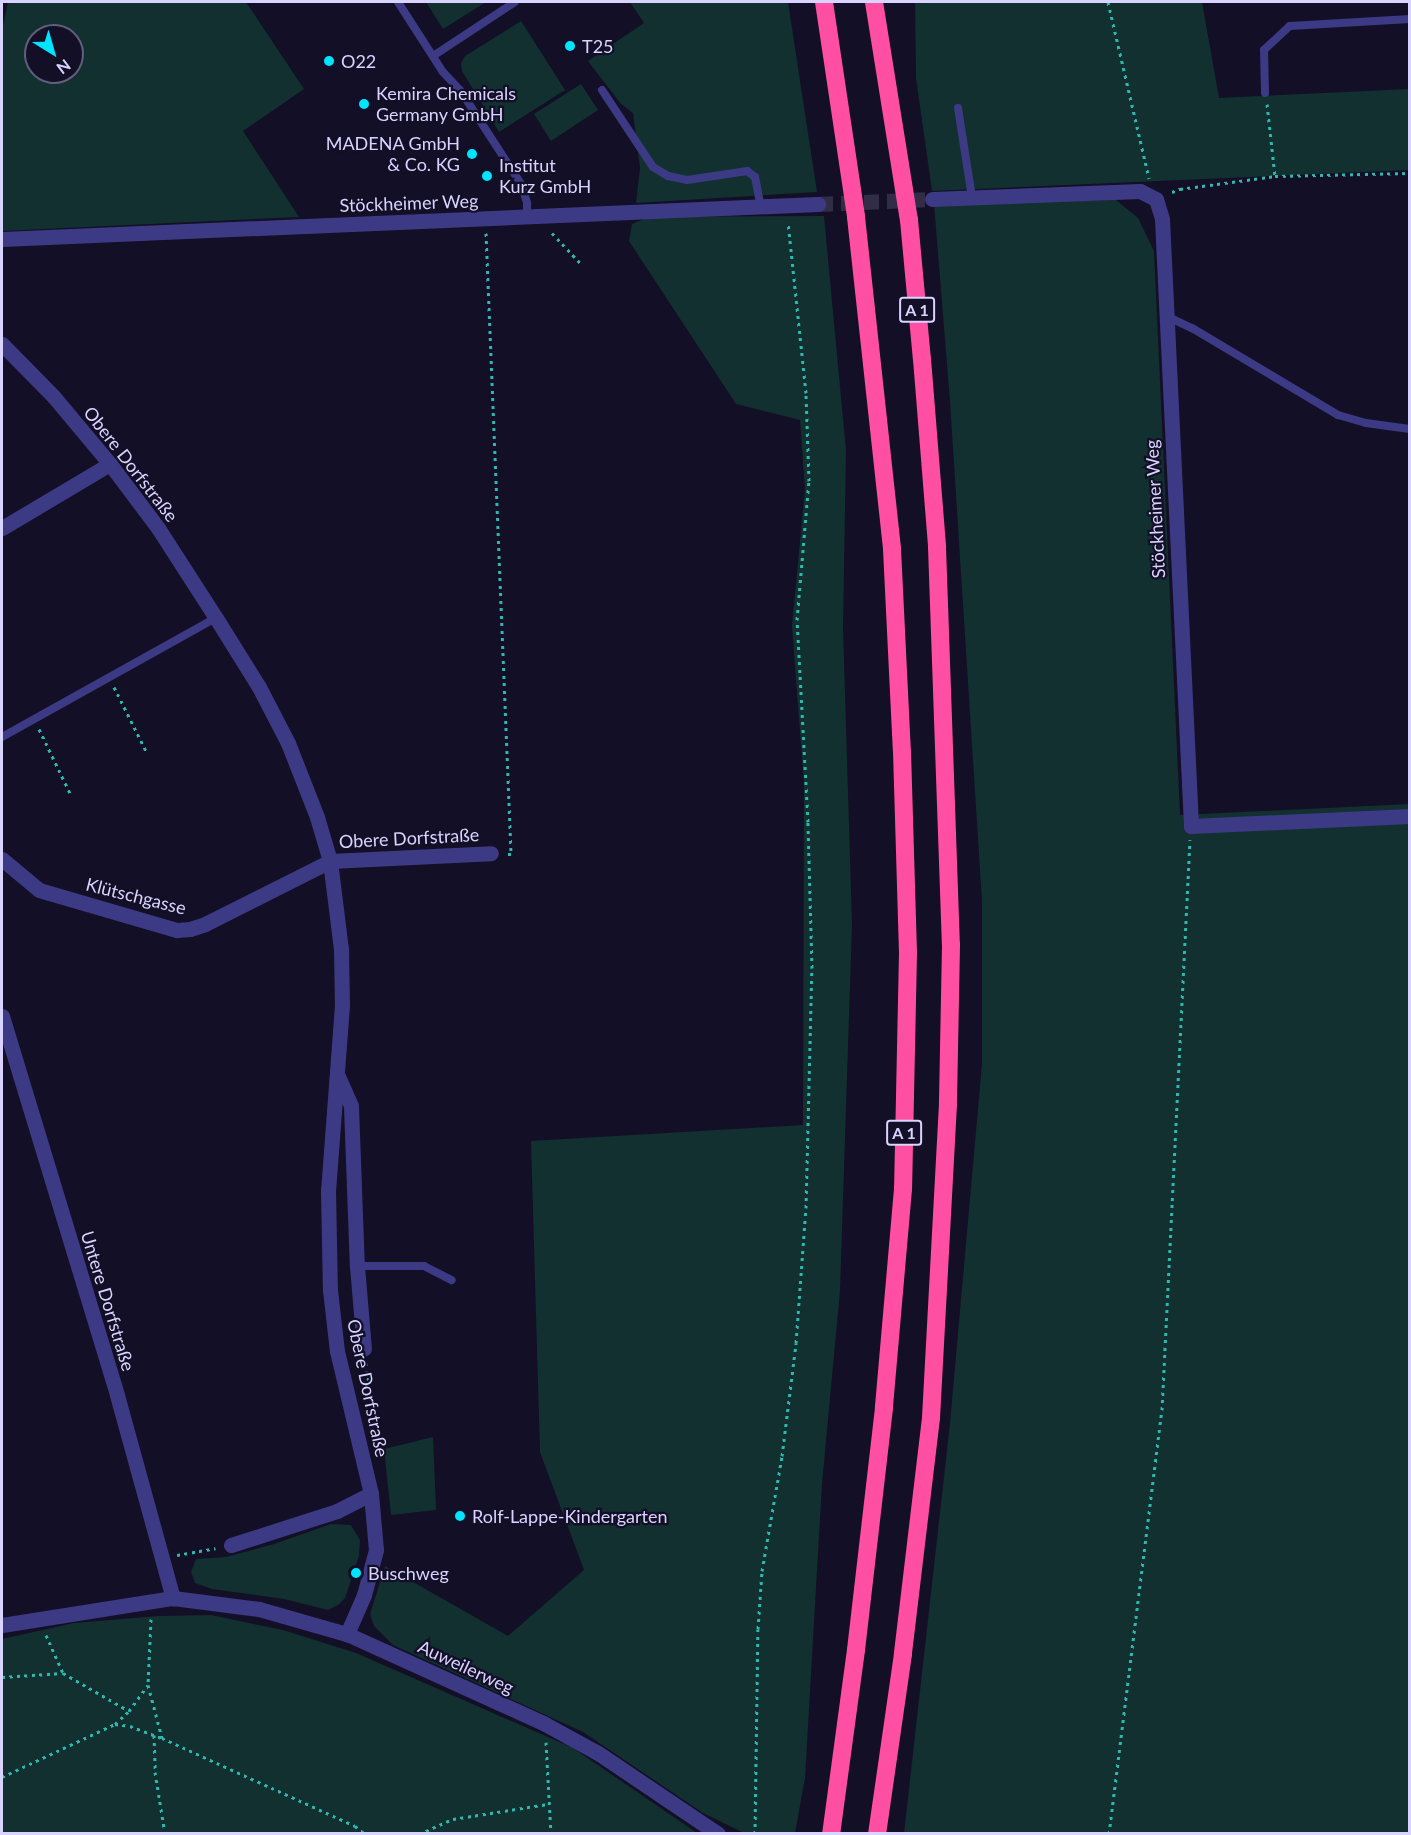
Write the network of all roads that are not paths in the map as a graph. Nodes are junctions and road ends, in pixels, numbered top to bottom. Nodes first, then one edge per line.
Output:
1 (398, 2) edge
2 (515, 2) edge
3 (824, 2) edge
4 (874, 2) edge
5 (1410, 20) edge
6 (433, 56) junction
7 (602, 90) dead end
8 (1265, 93) road end
9 (958, 108) dead end
10 (972, 197) junction
11 (932, 199) tunnel mouth
12 (818, 204) tunnel mouth
13 (761, 207) junction
14 (532, 216) junction
15 (2, 239) edge
16 (1165, 315) junction
17 (2, 344) edge
18 (1410, 429) edge
19 (110, 464) junction
20 (2, 528) edge
21 (216, 618) junction
22 (2, 737) edge
23 (1410, 816) edge
24 (491, 853) road end
25 (2, 859) edge
26 (330, 861) junction
27 (2, 1016) edge
28 (336, 1071) junction
29 (357, 1266) junction
30 (453, 1280) dead end
31 (364, 1349) road end
32 (371, 1494) junction
33 (231, 1545) road end
34 (173, 1598) junction
35 (2, 1625) edge
36 (347, 1634) junction
37 (718, 1833) edge
38 (831, 1833) edge
39 (878, 1833) edge

1 - 6 lane
2 - 6 lane
3 - 38 highway, A 1
4 - 39 highway, A 1
5 - 8 lane
6 - 14 lane
7 - 13 lane
9 - 10 lane
10 - 11 street
10 - 16 street, Stöckheimer Weg
12 - 13 street, Stöckheimer Weg
13 - 14 street, Stöckheimer Weg
14 - 15 street, Stöckheimer Weg
16 - 18 lane
16 - 23 street, Stöckheimer Weg
17 - 19 street, Obere Dorfstraße
19 - 20 street
19 - 21 street, Obere Dorfstraße
21 - 22 lane
21 - 26 street, Obere Dorfstraße
24 - 26 street, Obere Dorfstraße
25 - 26 street, Klütschgasse
26 - 28 street, Obere Dorfstraße
27 - 34 street, Untere Dorfstraße
28 - 29 street, Obere Dorfstraße
28 - 32 street, Obere Dorfstraße
29 - 30 lane
29 - 31 street, Obere Dorfstraße
32 - 33 street
32 - 36 street, Obere Dorfstraße
34 - 35 street
34 - 36 street, Auweilerweg
36 - 37 street, Auweilerweg

